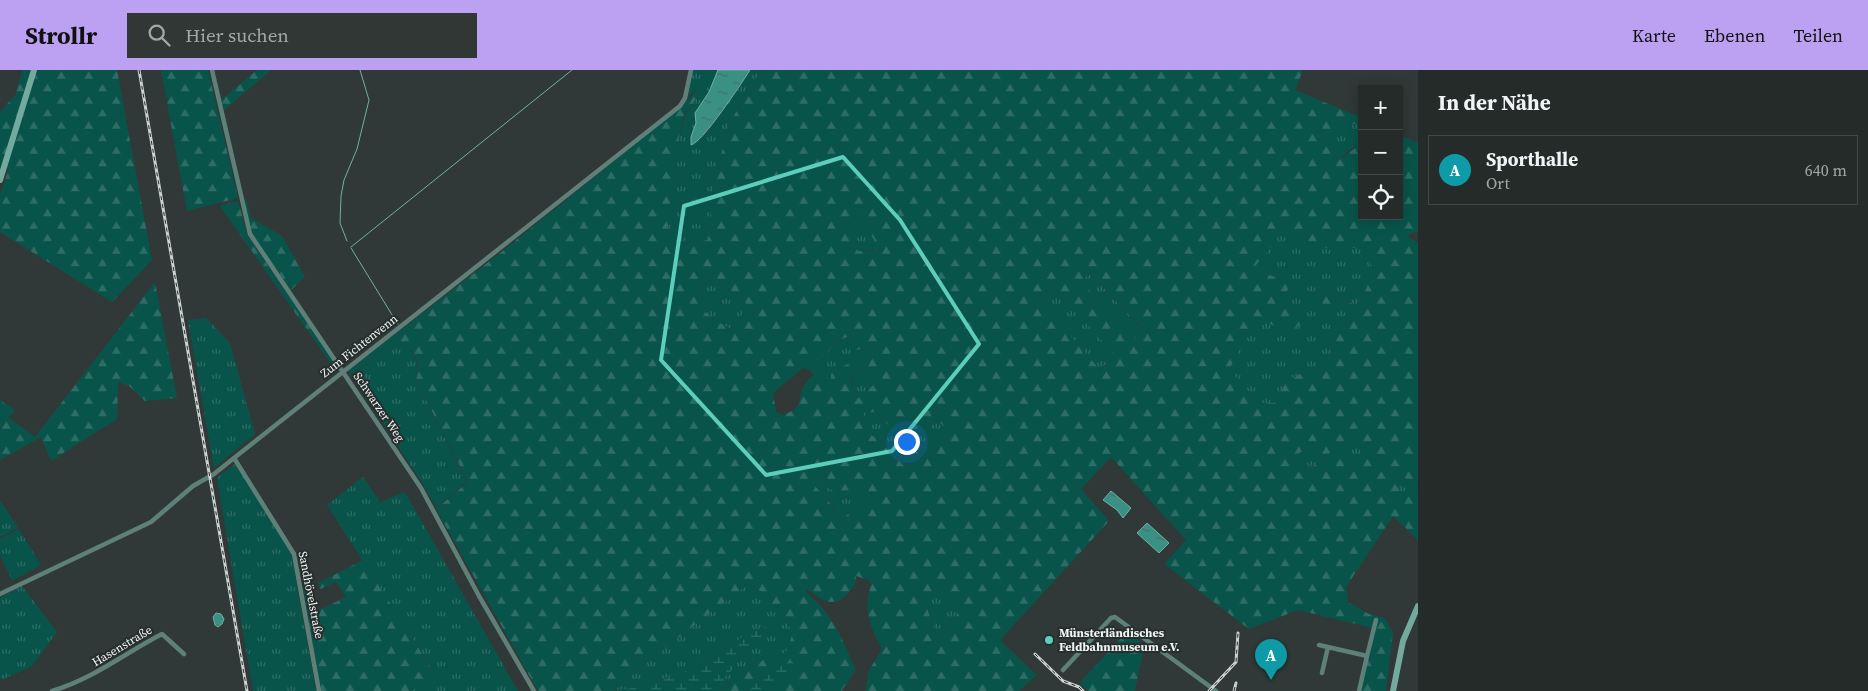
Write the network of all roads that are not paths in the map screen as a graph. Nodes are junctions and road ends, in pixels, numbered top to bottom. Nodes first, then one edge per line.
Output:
1 (34, 70) edge
2 (212, 70) edge
3 (691, 70) edge
4 (0, 180) edge
5 (343, 371) junction
6 (234, 458) junction
7 (0, 594) edge
8 (1418, 606) edge
9 (1376, 620) dead end
10 (1319, 645) dead end
11 (1328, 647) junction
12 (184, 654) dead end
13 (1367, 656) junction
14 (1063, 670) dead end
15 (1322, 673) dead end
16 (65, 689) edge
17 (52, 691) edge
18 (319, 691) edge
19 (534, 691) edge
20 (1216, 691) edge
21 (1359, 691) edge
22 (1393, 691) edge

1 - 4 street
2 - 5 street, Schwarzer Weg
3 - 5 street, Zum Fichtenvenn
5 - 6 street, Zum Fichtenvenn
5 - 19 street, Schwarzer Weg
6 - 7 street, Zum Fichtenvenn
6 - 18 street, Sandhövelstraße
8 - 22 street
9 - 13 street
10 - 11 street
11 - 13 street
11 - 15 street
12 - 16 street, Hasenstraße
13 - 21 street
14 - 20 street
16 - 17 street, Hasenstraße

